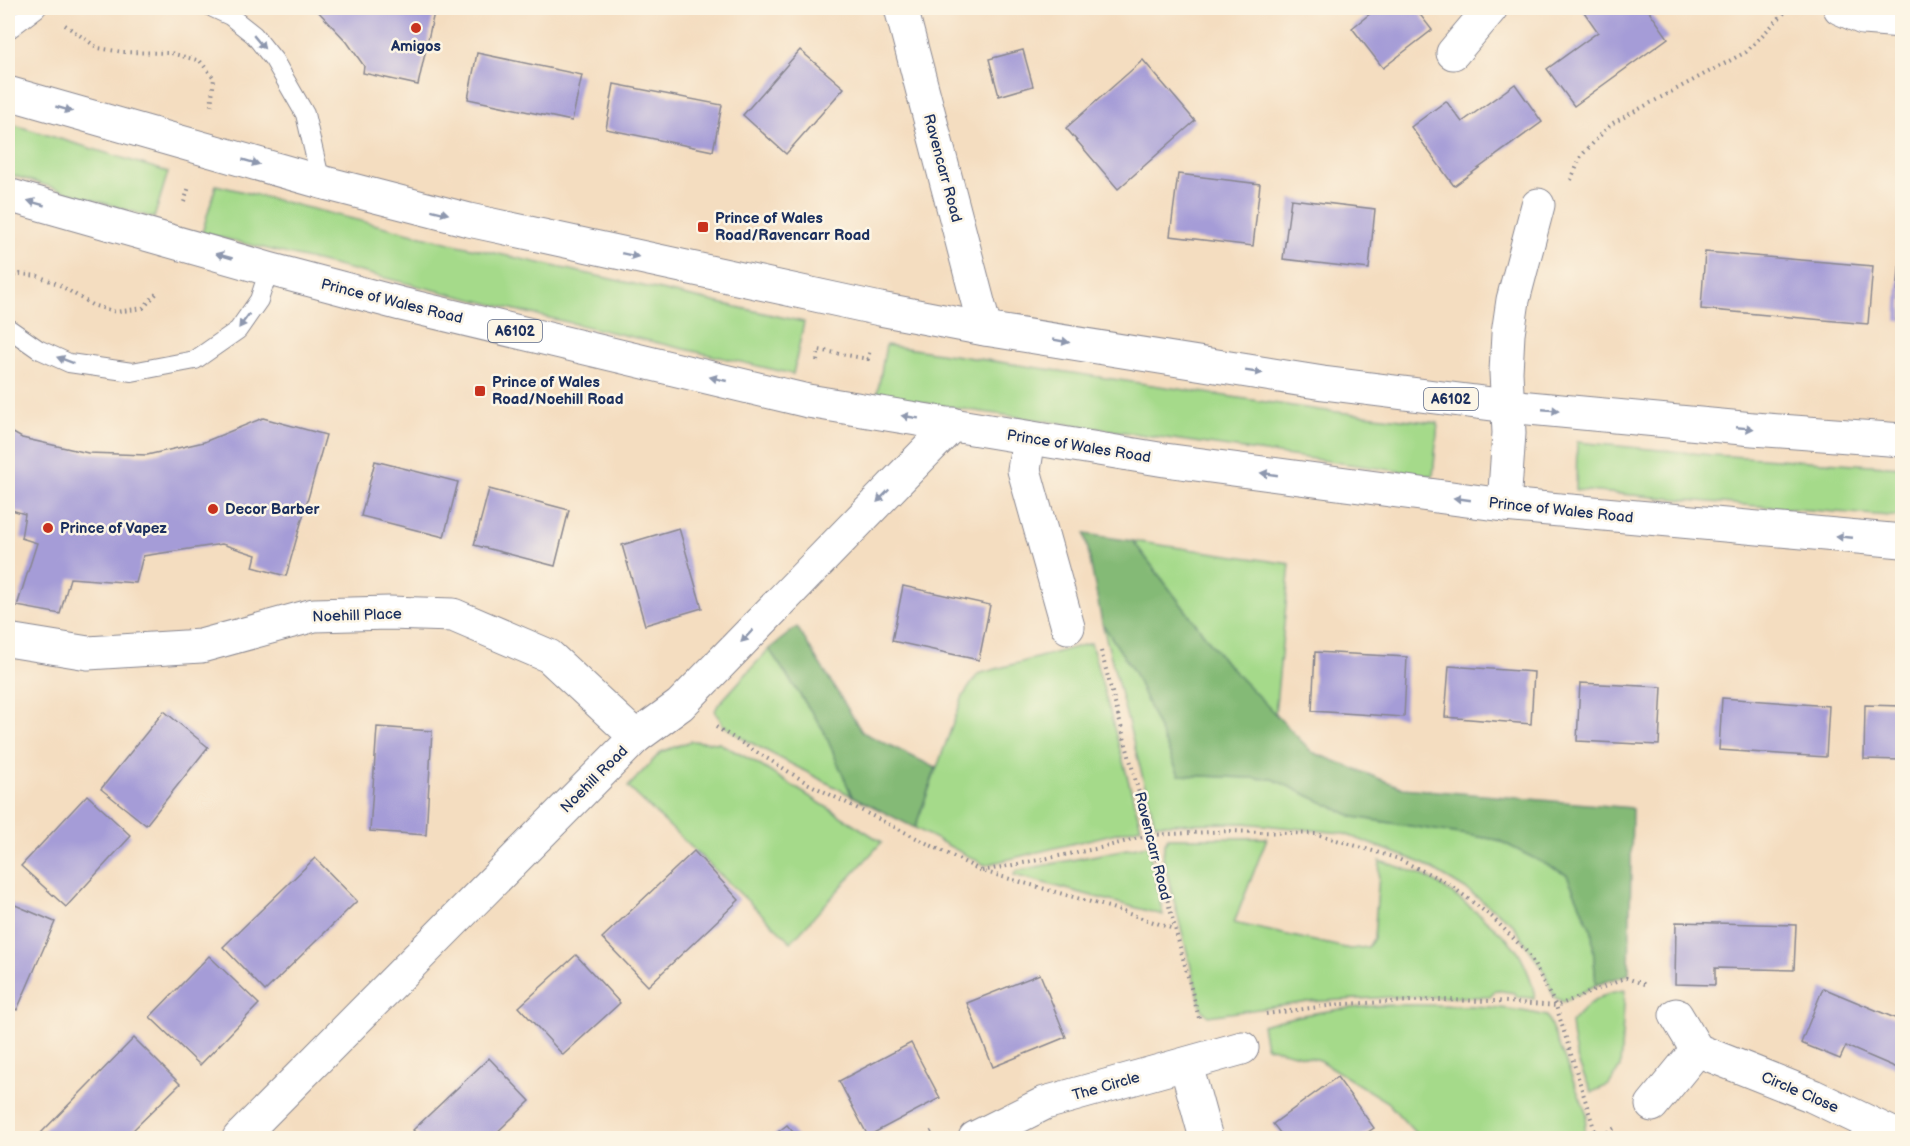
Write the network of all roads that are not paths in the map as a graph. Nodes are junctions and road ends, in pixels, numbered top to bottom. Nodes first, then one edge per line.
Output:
1 (37, 8) edge
2 (213, 8) edge
3 (901, 8) edge
4 (1491, 8) edge
5 (1840, 8) edge
6 (1902, 21) edge
7 (8, 30) edge
8 (1453, 53) dead end
9 (8, 93) edge
10 (321, 182) junction
11 (8, 195) edge
12 (1538, 205) dead end
13 (269, 269) junction
14 (8, 328) edge
15 (985, 329) junction
16 (1508, 406) junction
17 (952, 424) junction
18 (1029, 438) junction
19 (1902, 440) edge
20 (1504, 505) junction
21 (1902, 541) edge
22 (1068, 627) dead end
23 (8, 640) edge
24 (636, 737) junction
25 (1676, 1015) road end
26 (1242, 1048) dead end
27 (1696, 1050) junction
28 (1197, 1062) junction
29 (1652, 1105) dead end
30 (239, 1138) edge
31 (975, 1138) edge
32 (1206, 1138) edge
33 (1901, 1138) edge

1 - 7 lane
2 -> 10 lane
3 - 15 main road, Ravencarr Road
4 - 8 main road
5 - 6 main road
9 -> 10 main road, A6102
10 -> 15 main road, A6102
13 -> 11 main road, Prince of Wales Road / A6102
12 - 16 main road
13 -> 14 lane
17 -> 13 main road, Prince of Wales Road / A6102
15 -> 16 main road, A6102
16 -> 19 main road, A6102
16 - 20 main road
17 - 18 main road, Prince of Wales Road / A6102
17 -> 24 main road, Noehill Road
20 -> 18 main road, Prince of Wales Road / A6102
18 - 22 main road
21 -> 20 main road, Prince of Wales Road / A6102
23 - 24 main road, Noehill Place
24 - 30 main road, Noehill Road
25 - 27 main road
26 - 28 main road, The Circle
27 - 29 main road
27 - 33 main road, Circle Close
28 - 31 main road, The Circle
28 - 32 main road

